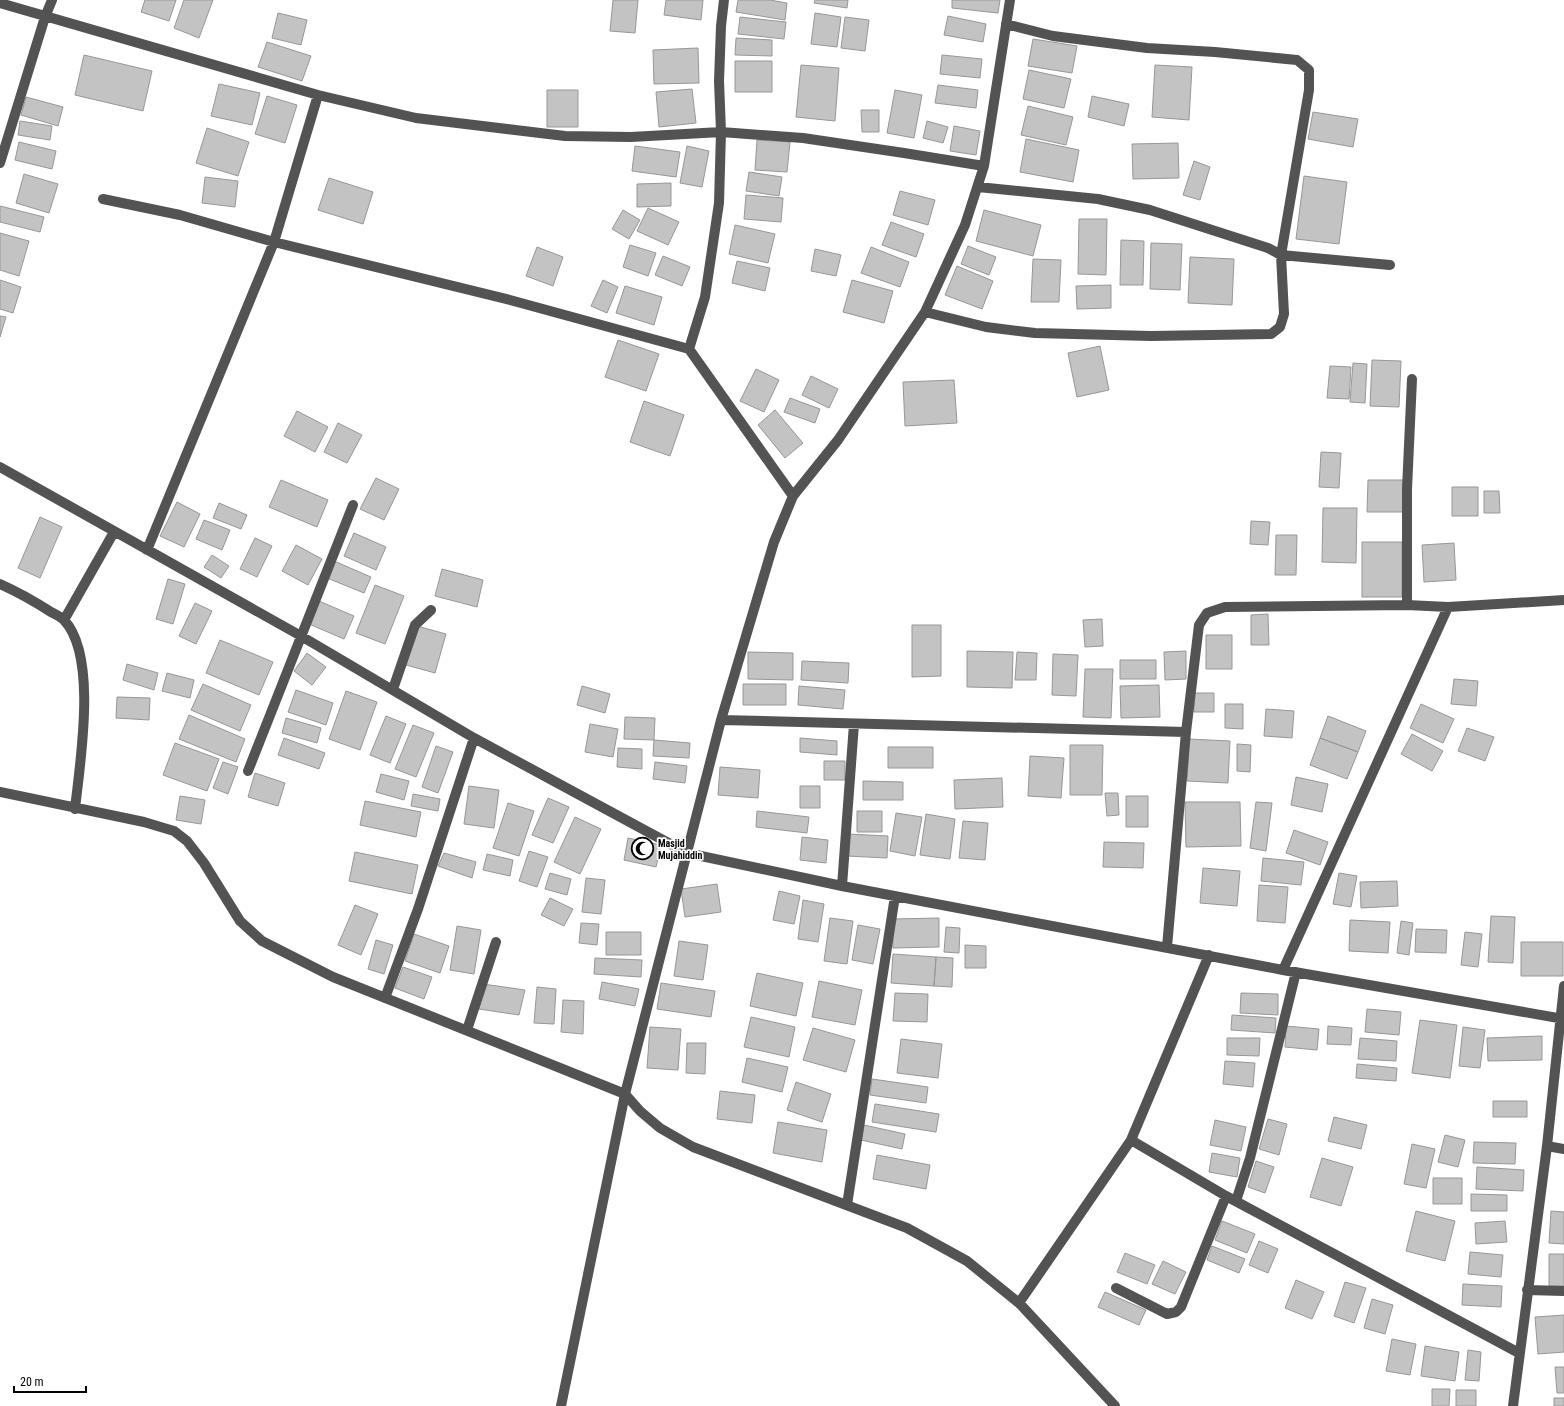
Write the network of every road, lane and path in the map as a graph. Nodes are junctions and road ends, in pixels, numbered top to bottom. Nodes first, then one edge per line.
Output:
1 (52, 0) edge
2 (724, 0) edge
3 (1010, 0) edge
4 (0, 4) edge
5 (45, 17) junction
6 (1006, 24) junction
7 (318, 95) junction
8 (721, 132) junction
9 (0, 163) edge
10 (984, 166) junction
11 (978, 187) junction
12 (103, 199) dead end
13 (274, 242) junction
14 (1281, 255) junction
15 (1390, 265) dead end
16 (925, 312) junction
17 (690, 349) junction
18 (1412, 379) dead end
19 (0, 467) edge
20 (793, 496) junction
21 (353, 505) dead end
22 (114, 532) junction
23 (147, 550) junction
24 (0, 584) edge
25 (1564, 600) edge
26 (1407, 605) junction
27 (1448, 606) junction
28 (431, 610) dead end
29 (64, 620) junction
30 (301, 636) junction
31 (393, 689) junction
32 (721, 720) junction
33 (854, 724) junction
34 (1186, 732) junction
35 (474, 738) junction
36 (248, 771) dead end
37 (0, 792) edge
38 (75, 809) junction
39 (688, 853) junction
40 (842, 886) junction
41 (895, 896) junction
42 (496, 942) dead end
43 (1167, 947) junction
44 (1209, 955) junction
45 (1283, 970) junction
46 (1296, 972) junction
47 (1564, 986) edge
48 (385, 998) junction
49 (1562, 1019) edge
50 (467, 1030) junction
51 (625, 1094) junction
52 (1131, 1140) junction
53 (1547, 1146) junction
54 (1564, 1150) edge
55 (1226, 1196) junction
56 (1236, 1201) junction
57 (847, 1205) junction
58 (1116, 1288) dead end
59 (1527, 1290) junction
60 (1564, 1291) edge
61 (1019, 1303) junction
62 (1519, 1353) junction
63 (561, 1406) edge
64 (1115, 1406) edge
65 (1513, 1406) edge

1 - 5 street
2 - 8 street
3 - 6 street
4 - 5 street
5 - 7 street
5 - 9 street
6 - 10 street
6 - 14 street
7 - 8 street
7 - 13 street
8 - 10 street
8 - 17 street
10 - 11 street
11 - 14 street
11 - 16 street
12 - 13 street
13 - 17 street
13 - 23 street
14 - 15 street
14 - 16 street
16 - 20 street
17 - 20 street
18 - 26 street
19 - 22 street
20 - 32 street
21 - 30 street
22 - 23 street
22 - 29 street
23 - 30 street
24 - 29 street
25 - 27 street
26 - 27 street
26 - 34 street
27 - 45 street
28 - 31 street
29 - 38 street
30 - 31 street
30 - 36 street
31 - 35 street
32 - 33 street
32 - 39 street
33 - 34 street
33 - 40 street
34 - 43 street
35 - 39 street
35 - 48 street
37 - 38 street
38 - 48 street
39 - 40 street
39 - 51 street
40 - 41 street
41 - 43 street
41 - 57 street
42 - 50 street
43 - 44 street
44 - 45 street
44 - 52 street
45 - 46 street
46 - 49 street
46 - 56 street
47 - 49 street
48 - 50 street
49 - 53 street
50 - 51 street
51 - 57 street
51 - 63 street
52 - 55 street
52 - 61 street
53 - 54 street
53 - 59 street
55 - 56 street
55 - 58 street
56 - 62 street
57 - 61 street
59 - 60 street
59 - 62 street
61 - 64 street
62 - 65 street

